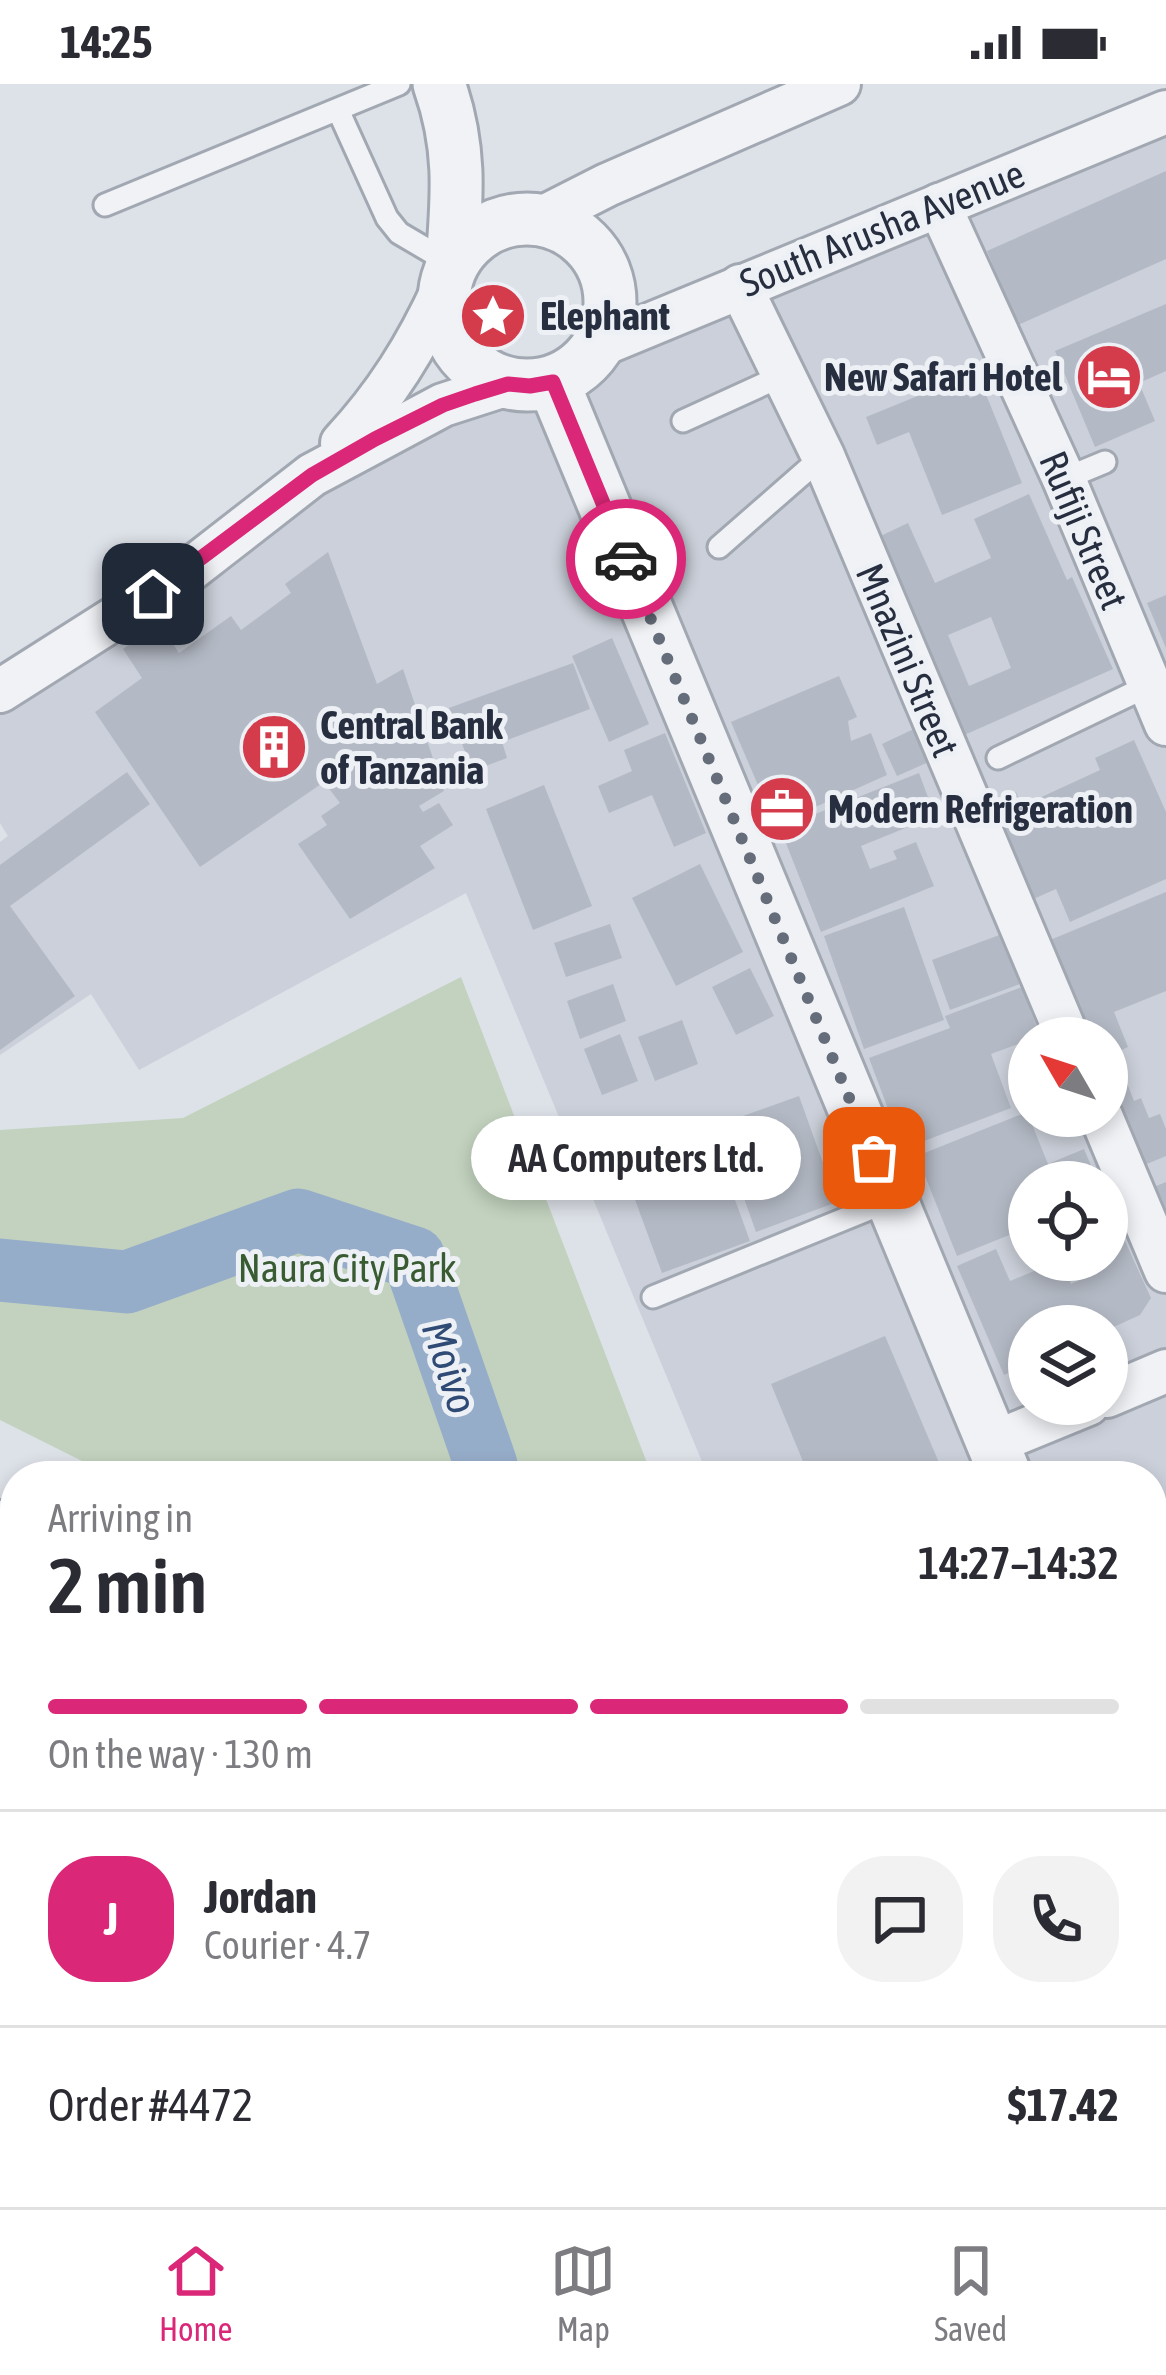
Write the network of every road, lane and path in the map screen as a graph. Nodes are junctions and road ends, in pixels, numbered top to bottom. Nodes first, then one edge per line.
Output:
1 (400, 84) edge
2 (839, 84) edge
3 (446, 104) edge
4 (338, 110) junction
5 (1166, 112) edge
6 (105, 205) dead end
7 (939, 206) junction
8 (533, 219) junction
9 (448, 276) junction
10 (740, 286) junction
11 (598, 346) junction
12 (784, 375) junction
13 (530, 383) junction
14 (683, 421) dead end
15 (823, 456) junction
16 (1105, 462) dead end
17 (312, 475) junction
18 (1064, 479) junction
19 (719, 548) dead end
20 (0, 691) edge
21 (1159, 704) edge
22 (998, 758) dead end
23 (1059, 1017) edge
24 (1110, 1137) edge
25 (892, 1200) junction
26 (1166, 1271) edge
27 (653, 1297) dead end
28 (1166, 1371) edge
29 (1128, 1387) edge
30 (1055, 1425) edge
31 (1000, 1460) edge

1 - 4 lane
2 - 8 street
3 - 8 street
3 - 9 street
4 - 6 lane
4 - 9 lane
5 - 7 street, South Arusha Avenue
7 - 10 street, South Arusha Avenue
7 - 18 street, Rufiji Street
8 - 9 street
8 - 11 street
9 - 13 street
9 - 17 street
10 - 11 street, South Arusha Avenue
10 - 12 street, Mnazini Street
11 - 13 street
12 - 14 lane
12 - 15 street, Mnazini Street
13 - 17 street
13 - 25 street
15 - 19 lane
15 - 23 street, Mnazini Street
16 - 18 lane
17 - 20 street
18 - 21 street, Rufiji Street
21 - 22 lane
24 - 26 street
25 - 27 lane
25 - 31 street
28 - 29 street
30 - 31 street

